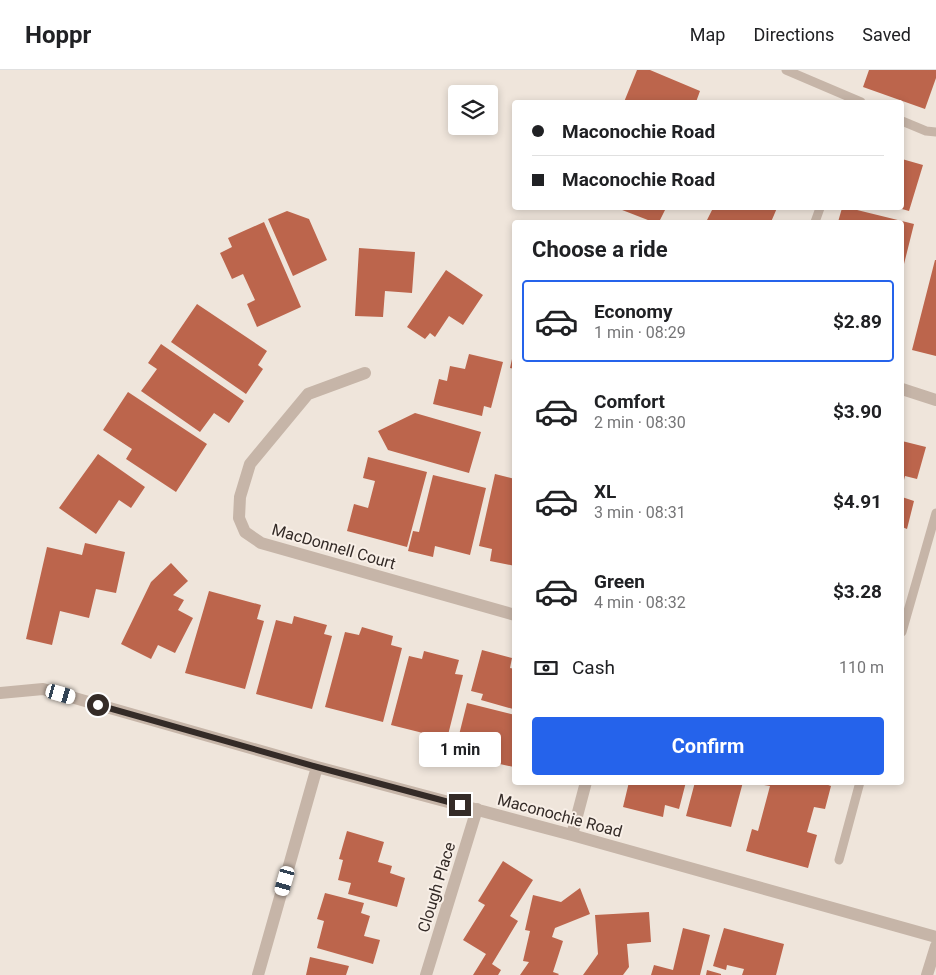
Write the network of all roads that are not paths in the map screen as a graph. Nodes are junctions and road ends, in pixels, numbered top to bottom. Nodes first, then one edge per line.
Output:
1 (786, 70) edge
2 (855, 100) edge
3 (904, 122) edge
4 (936, 132) edge
5 (366, 373) dead end
6 (904, 390) edge
7 (936, 400) edge
8 (936, 513) edge
9 (512, 614) edge
10 (904, 625) edge
11 (0, 693) edge
12 (317, 767) junction
13 (585, 785) edge
14 (859, 785) edge
15 (477, 809) junction
16 (572, 835) junction
17 (839, 860) dead end
18 (936, 937) edge
19 (936, 946) edge
20 (258, 975) edge
21 (426, 975) edge
22 (927, 975) edge

1 - 2 lane
3 - 4 lane
5 - 9 street, MacDonnell Court
6 - 7 street
8 - 10 lane
11 - 12 street, Maconochie Road
12 - 15 street, Maconochie Road
12 - 20 street
13 - 16 street
14 - 17 lane
15 - 16 street, Maconochie Road
15 - 21 street, Clough Place
16 - 18 street, Maconochie Road
19 - 22 street

